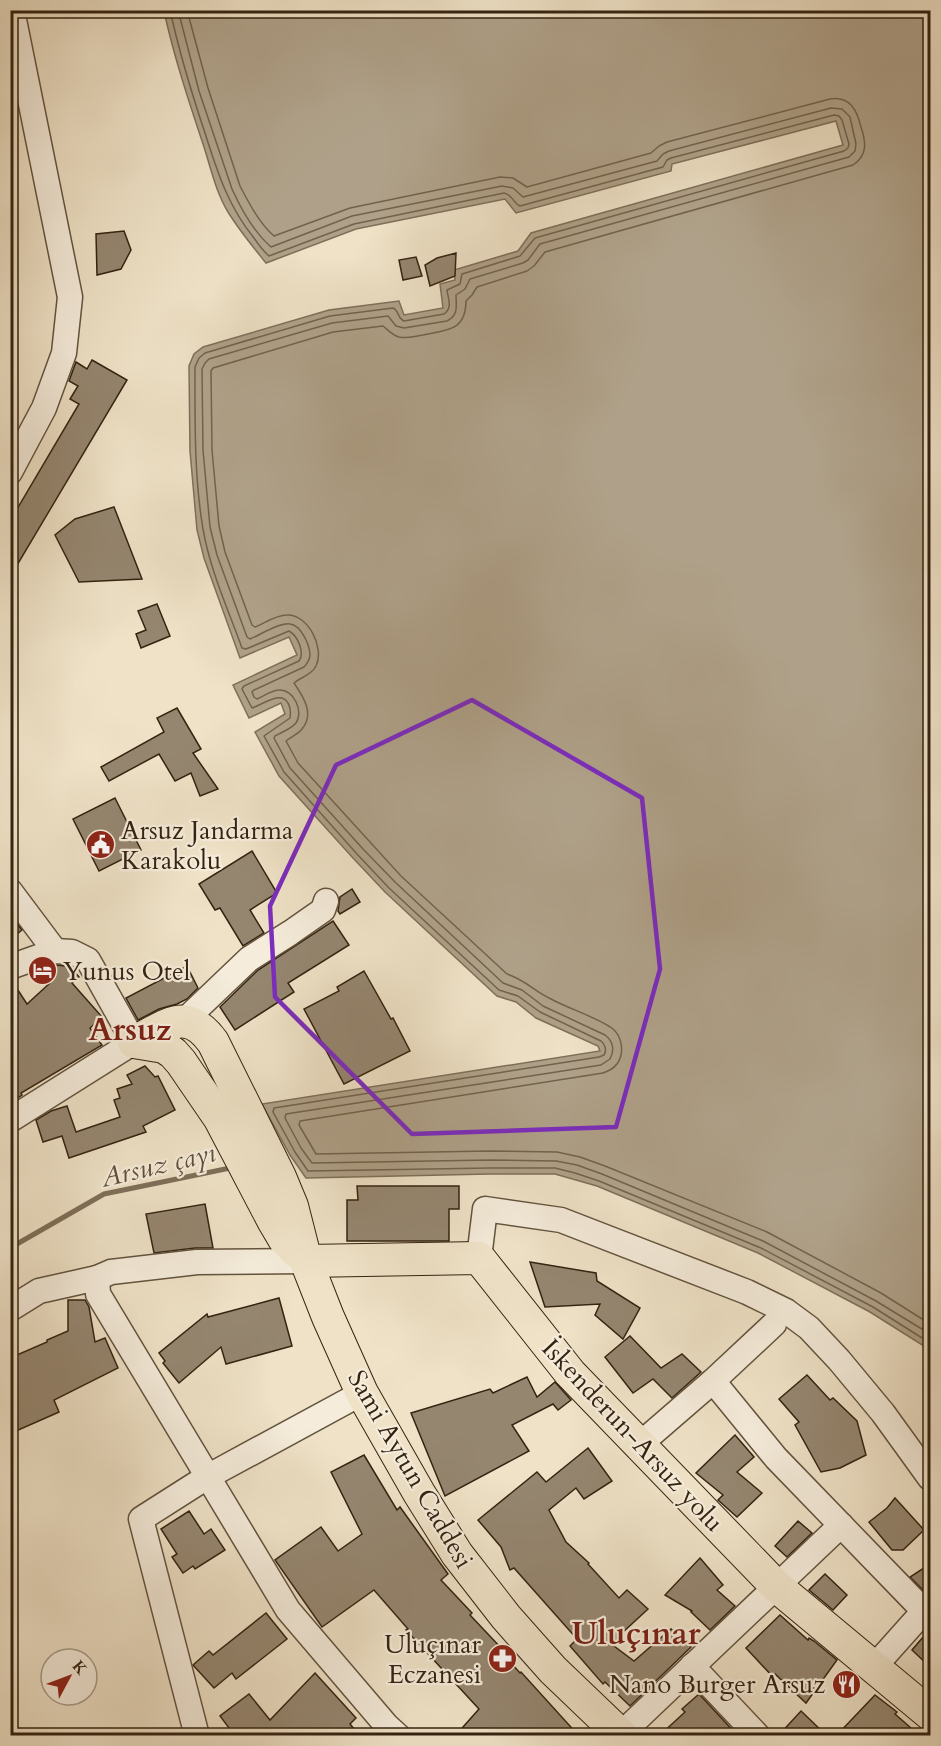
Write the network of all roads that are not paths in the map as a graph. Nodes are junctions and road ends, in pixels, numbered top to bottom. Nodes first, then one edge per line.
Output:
1 (12, 10) edge
2 (10, 472) edge
3 (10, 891) edge
4 (326, 901) dead end
5 (55, 951) junction
6 (10, 967) edge
7 (184, 1021) junction
8 (134, 1042) junction
9 (10, 1120) edge
10 (479, 1258) junction
11 (306, 1261) junction
12 (97, 1278) junction
13 (10, 1309) edge
14 (774, 1324) dead end
15 (712, 1381) junction
16 (362, 1393) junction
17 (639, 1445) junction
18 (207, 1477) junction
19 (930, 1478) edge
20 (841, 1525) junction
21 (776, 1586) junction
22 (692, 1666) junction
23 (874, 1667) junction
24 (930, 1714) edge
25 (620, 1735) edge
26 (197, 1736) edge
27 (398, 1736) edge
28 (758, 1736) edge

1 - 2 street
3 - 5 street
4 - 7 street
5 - 6 street
5 - 8 street
7 - 8 main road
7 - 11 main road, Sami Aytun Caddesi
8 - 9 street
8 - 11 main road
10 - 11 main road
10 - 17 main road, İskenderun-Arsuz yolu
10 - 19 street
11 - 12 street
11 - 16 main road, Sami Aytun Caddesi
12 - 13 street
12 - 18 street
14 - 15 street
15 - 17 street
15 - 20 street
16 - 18 street
16 - 25 main road, Sami Aytun Caddesi
17 - 21 main road, İskenderun-Arsuz yolu
18 - 26 street
18 - 27 street
20 - 21 street
20 - 23 street
21 - 22 street
21 - 23 main road, İskenderun-Arsuz yolu
22 - 25 street
22 - 28 street
23 - 24 main road, İskenderun-Arsuz yolu

